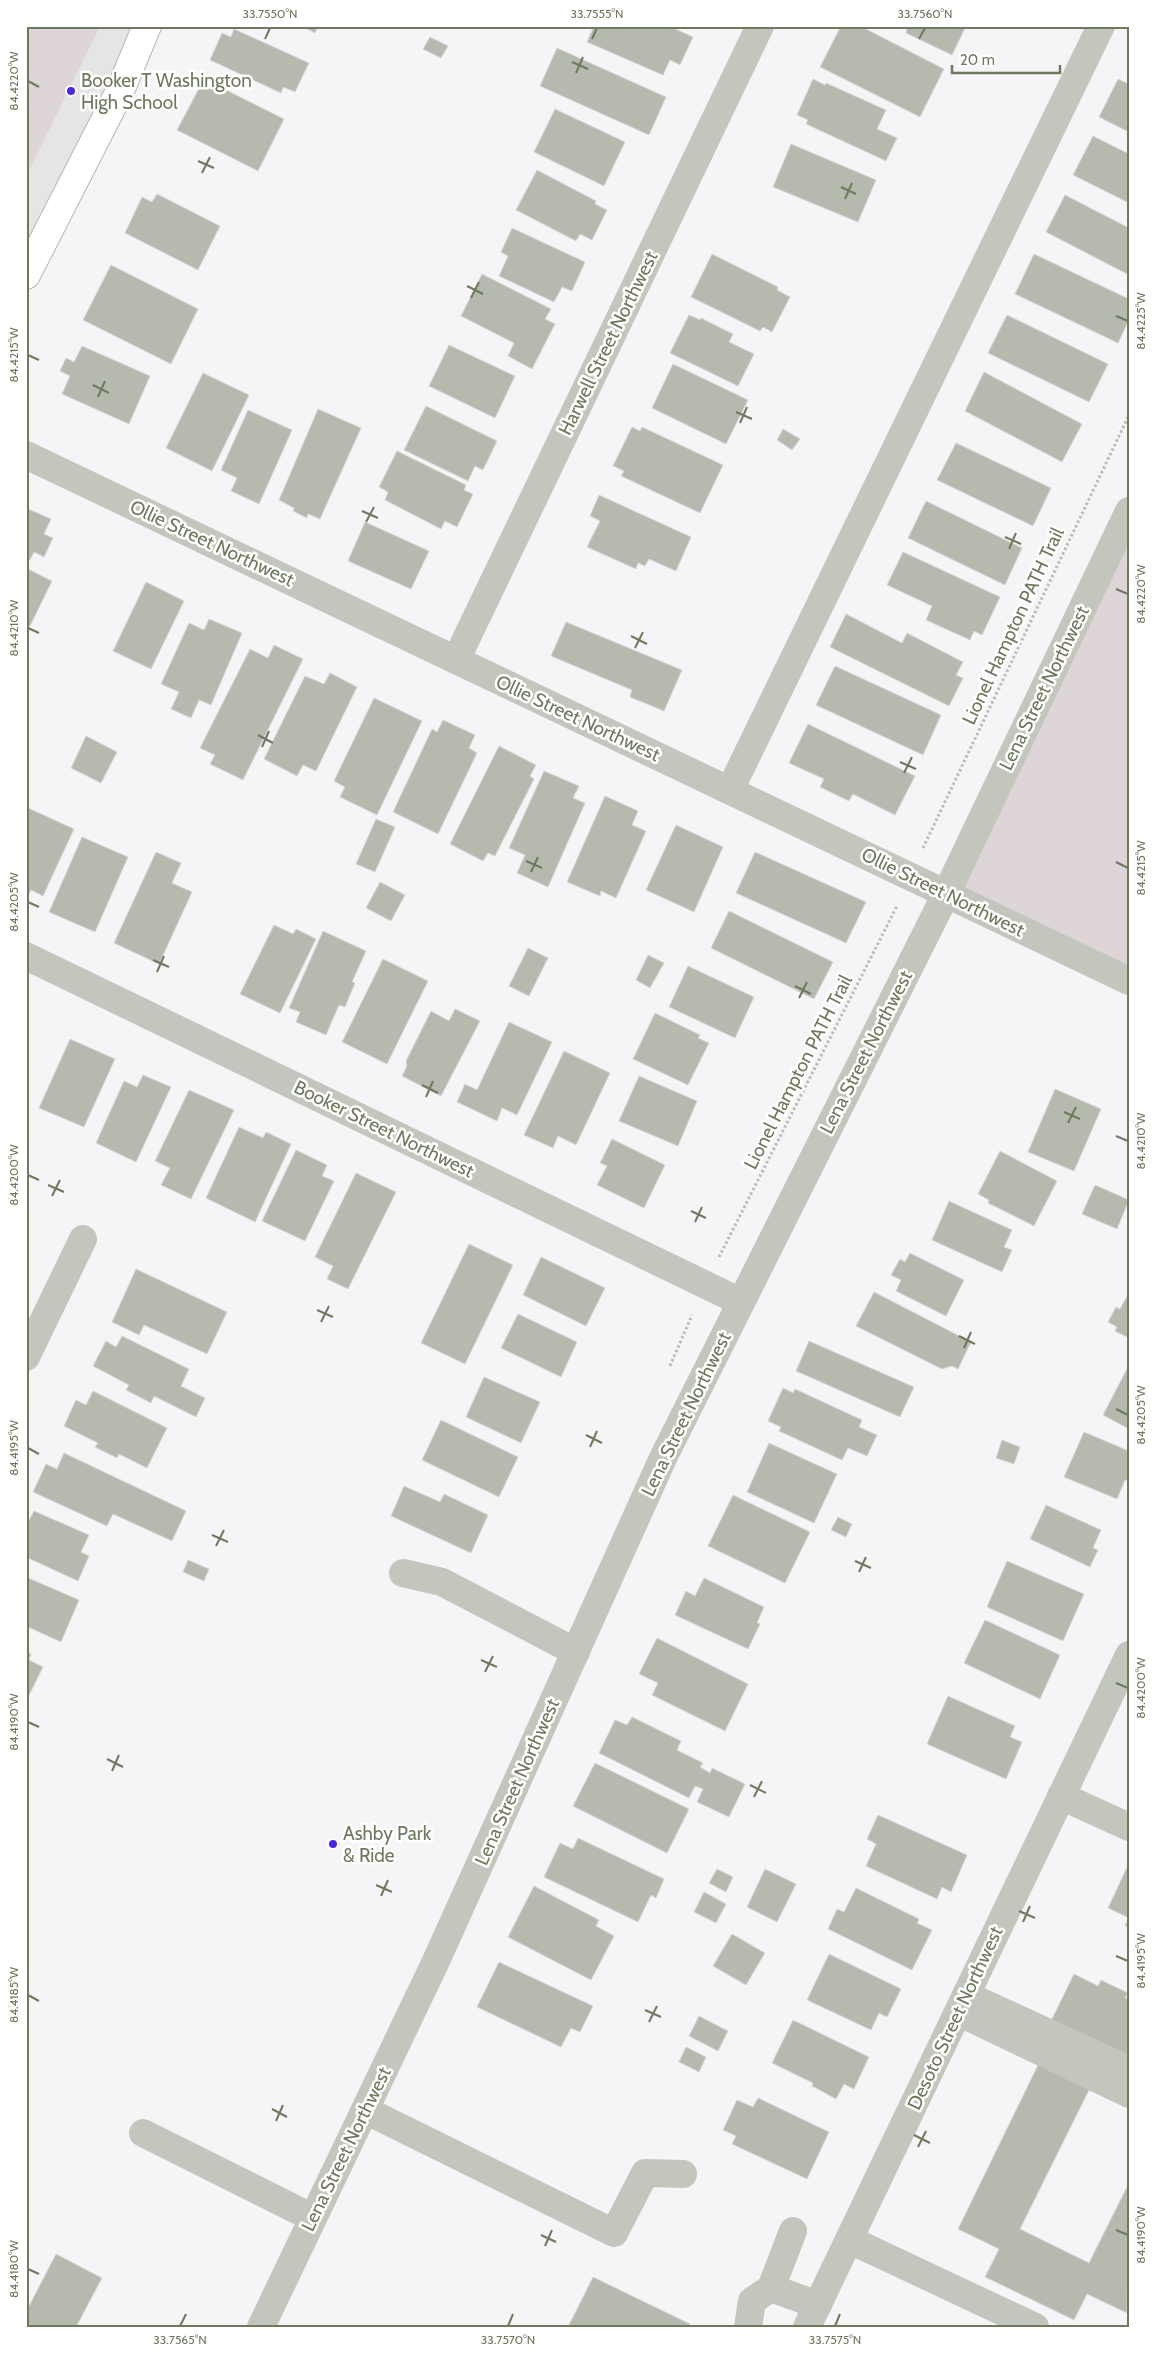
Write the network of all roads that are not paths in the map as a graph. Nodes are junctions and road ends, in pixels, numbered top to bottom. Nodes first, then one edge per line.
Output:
1 (147, 26) edge
2 (760, 26) edge
3 (1101, 26) edge
4 (26, 275) edge
5 (26, 455) edge
6 (1129, 511) edge
7 (456, 660) junction
8 (730, 790) junction
9 (946, 894) junction
10 (26, 956) edge
11 (1129, 981) edge
12 (83, 1239) dead end
13 (741, 1302) junction
14 (26, 1357) edge
15 (403, 1573) dead end
16 (576, 1652) junction
17 (1129, 1656) edge
18 (1061, 1796) junction
19 (1129, 1827) edge
20 (962, 2003) junction
21 (1129, 2070) edge
22 (1129, 2094) edge
23 (364, 2110) junction
24 (143, 2133) dead end
25 (683, 2174) dead end
26 (313, 2218) junction
27 (793, 2232) dead end
28 (850, 2240) junction
29 (771, 2288) junction
30 (813, 2316) edge
31 (261, 2327) edge
32 (748, 2327) edge
33 (1035, 2327) edge

1 - 4 main road
2 - 7 street, Harwell Street Northwest
3 - 8 street
5 - 7 street, Ollie Street Northwest
6 - 9 street, Lena Street Northwest
7 - 8 street, Ollie Street Northwest
8 - 9 street, Ollie Street Northwest
9 - 11 street, Ollie Street Northwest
9 - 13 street, Lena Street Northwest
10 - 13 street, Booker Street Northwest
12 - 14 street
13 - 16 street, Lena Street Northwest
15 - 16 street
16 - 23 street, Lena Street Northwest
17 - 18 street, Desoto Street Northwest
18 - 19 street
18 - 20 street, Desoto Street Northwest
20 - 21 street
20 - 22 street
20 - 28 street, Desoto Street Northwest
23 - 25 street
23 - 26 street, Lena Street Northwest
24 - 26 street
26 - 31 street, Lena Street Northwest
27 - 29 street
28 - 30 street, Desoto Street Northwest
28 - 33 street
29 - 30 street
29 - 32 street

